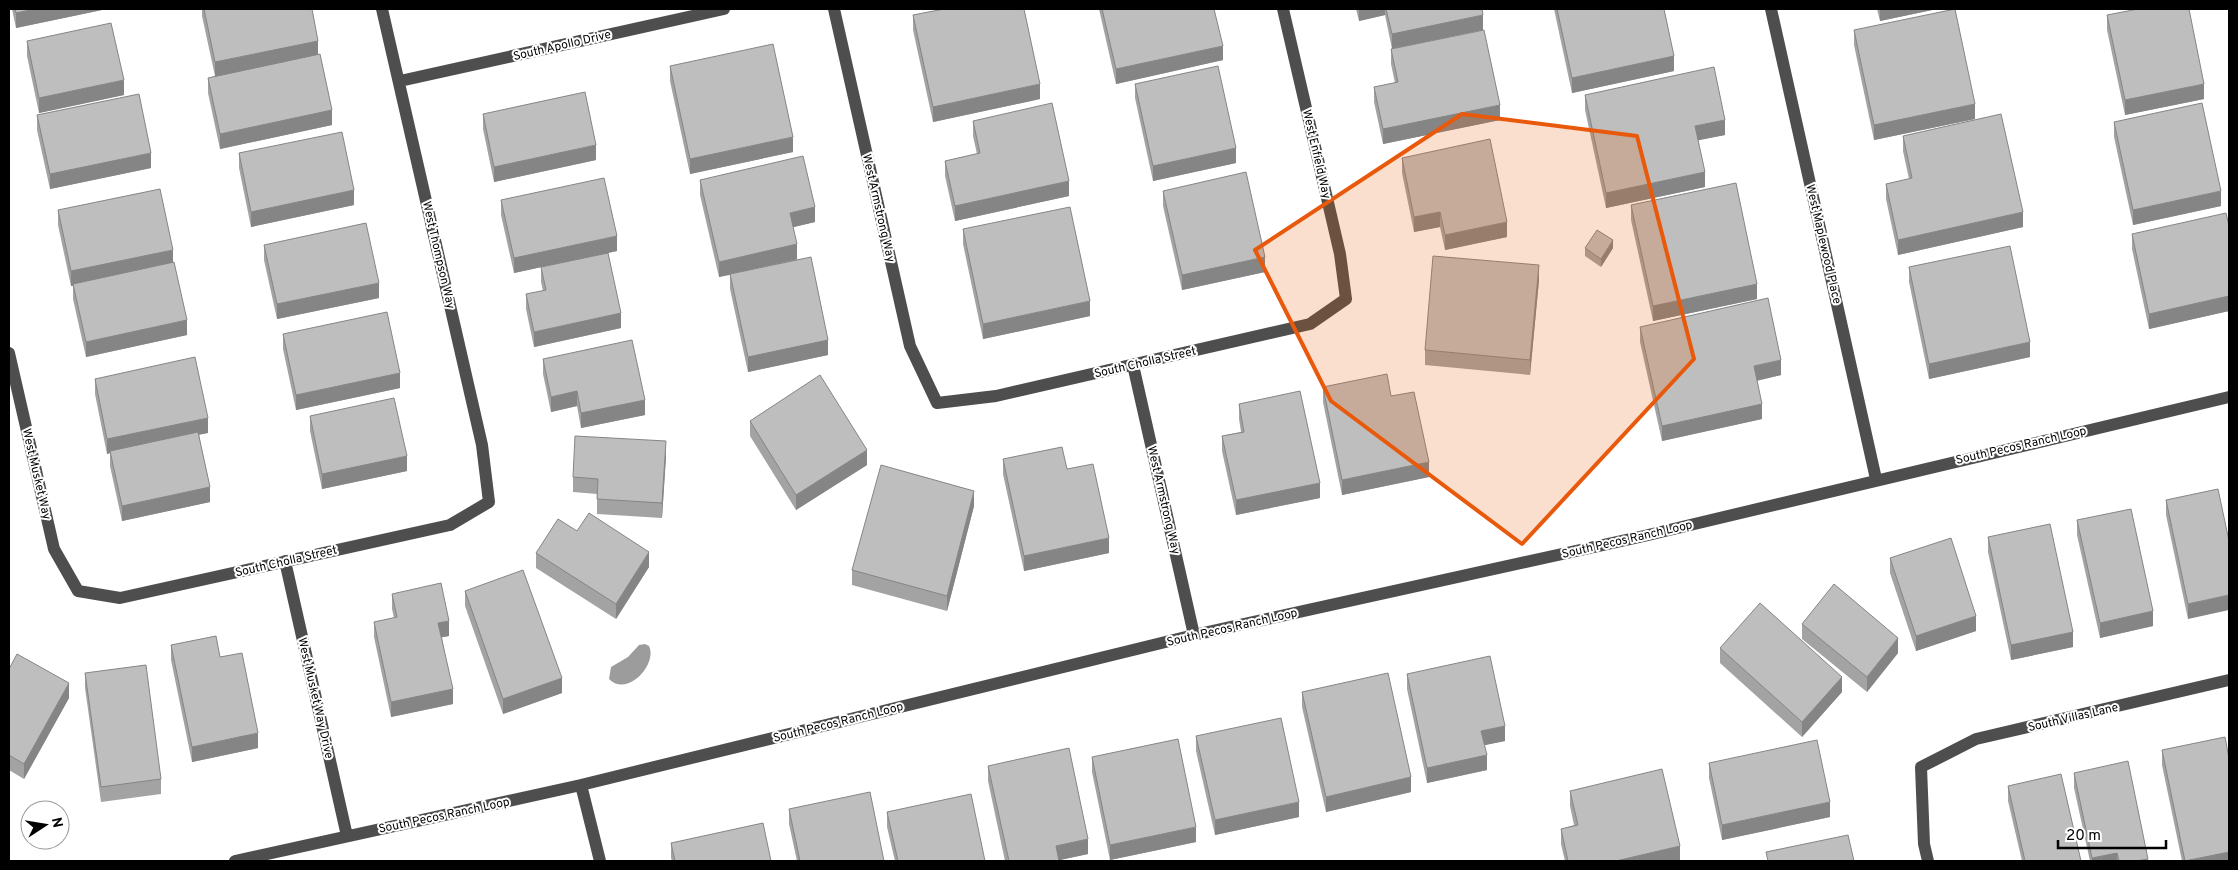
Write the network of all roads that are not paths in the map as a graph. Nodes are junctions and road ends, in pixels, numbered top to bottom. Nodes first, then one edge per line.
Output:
1 (382, 9) edge
2 (724, 9) edge
3 (834, 9) edge
4 (1283, 9) edge
5 (1770, 9) edge
6 (400, 81) junction
7 (1346, 299) joint
8 (9, 353) edge
9 (1133, 364) junction
10 (2229, 397) edge
11 (936, 403) joint
12 (1876, 479) junction
13 (489, 502) joint
14 (285, 561) junction
15 (78, 591) joint
16 (1194, 635) junction
17 (2229, 680) edge
18 (581, 785) junction
19 (347, 836) junction
20 (235, 861) edge
21 (600, 861) edge
22 (1928, 861) edge

1 - 6 street, West Thompson Way
2 - 6 street, South Apollo Drive
3 - 11 street, West Armstrong Way
4 - 7 street, West Enfield Way
5 - 12 street, West Maplewood Place
6 - 13 street, West Thompson Way
7 - 9 street, South Cholla Street
8 - 15 street, West Musket Way
9 - 11 street, South Cholla Street
9 - 16 street, West Armstrong Way
10 - 12 street, South Pecos Ranch Loop
12 - 16 street, South Pecos Ranch Loop
13 - 14 street, South Cholla Street
14 - 15 street, South Cholla Street
14 - 19 street, West Musket Way Drive
16 - 18 street, South Pecos Ranch Loop
17 - 22 street, South Villas Lane
18 - 19 street, South Pecos Ranch Loop
18 - 21 street
19 - 20 street, South Pecos Ranch Loop

